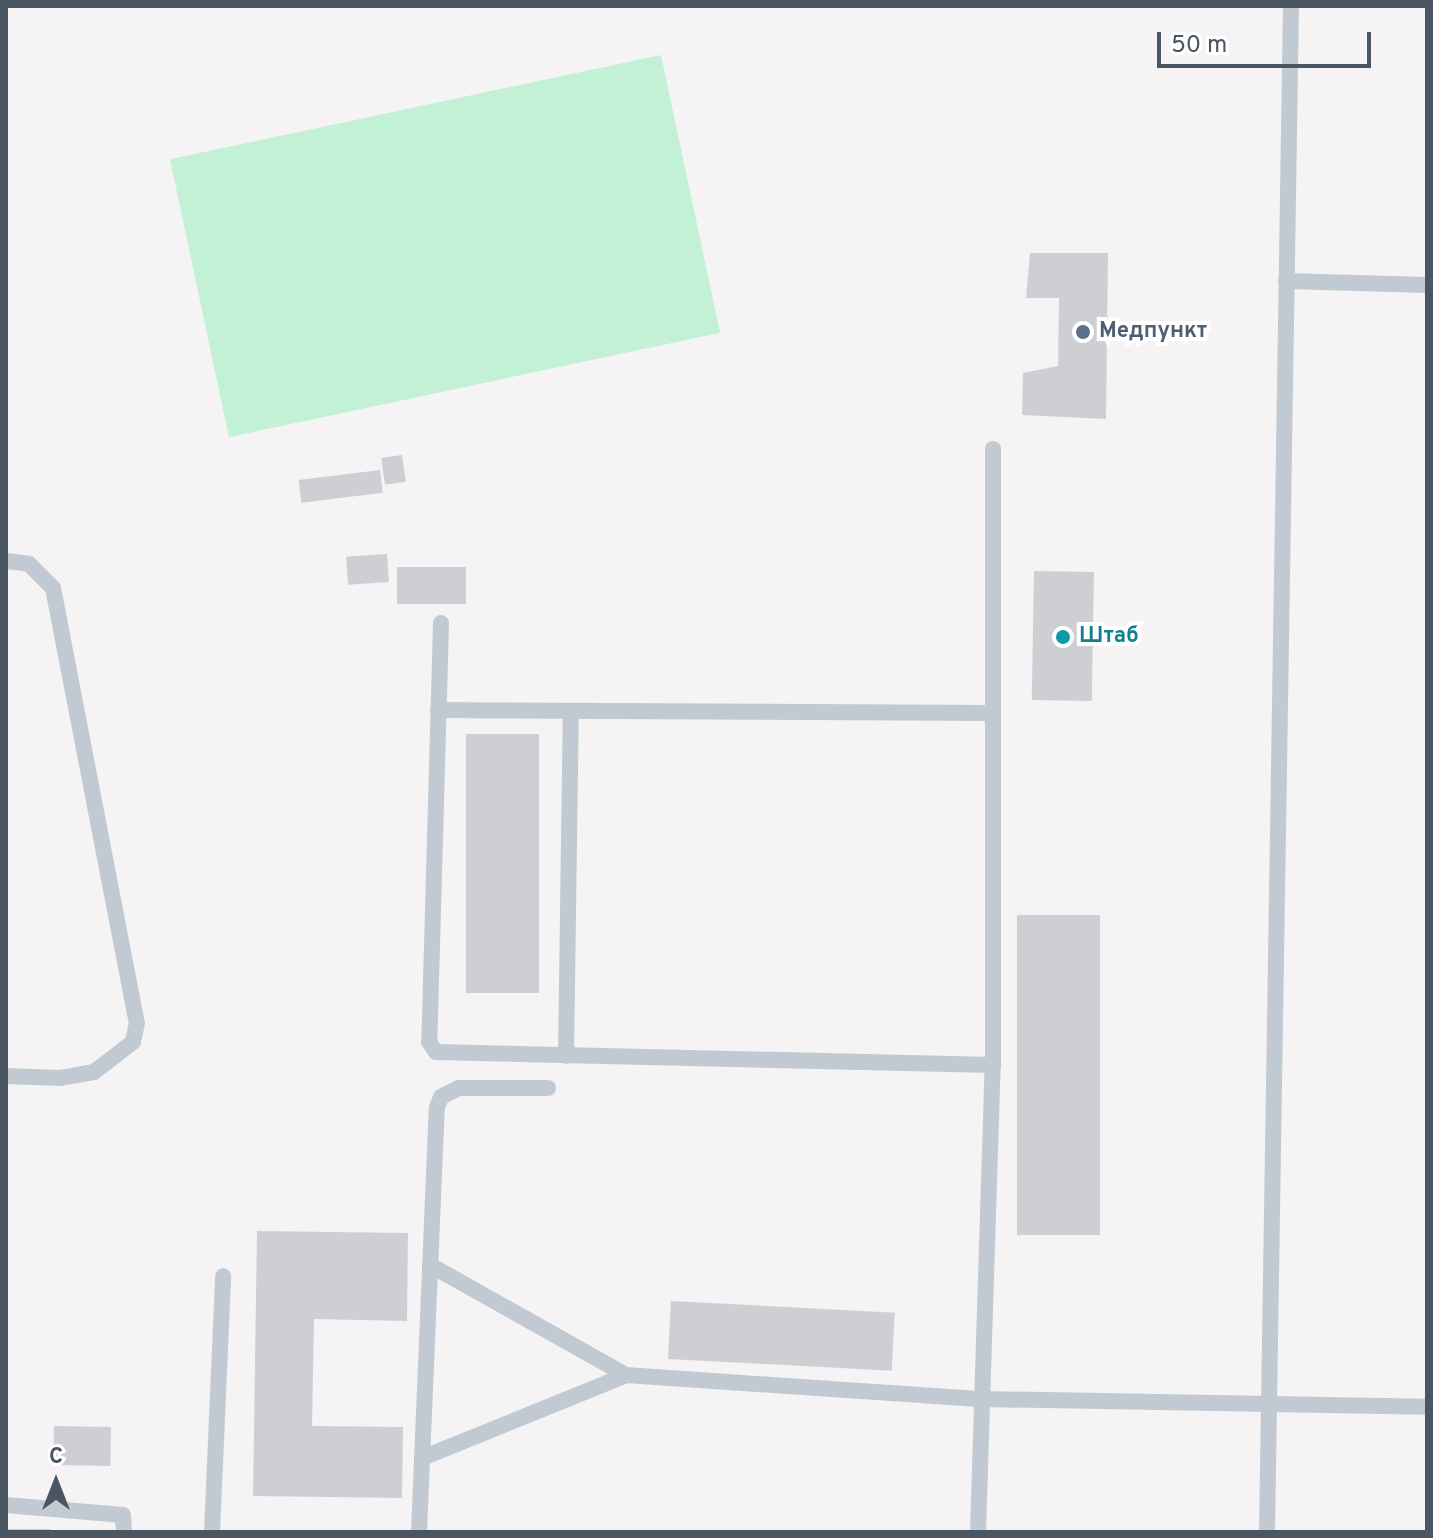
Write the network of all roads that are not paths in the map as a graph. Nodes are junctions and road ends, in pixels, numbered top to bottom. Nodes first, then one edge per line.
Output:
1 (1291, 6) edge
2 (1286, 281) junction
3 (1427, 285) edge
4 (993, 449) dead end
5 (6, 561) edge
6 (441, 623) dead end
7 (438, 710) junction
8 (571, 711) junction
9 (990, 713) junction
10 (566, 1056) junction
11 (993, 1065) junction
12 (6, 1076) edge
13 (548, 1088) dead end
14 (430, 1265) junction
15 (223, 1276) dead end
16 (626, 1375) junction
17 (982, 1399) junction
18 (1427, 1407) edge
19 (1268, 1408) junction
20 (422, 1458) junction
21 (6, 1505) edge
22 (124, 1532) edge
23 (212, 1532) edge
24 (419, 1532) edge
25 (978, 1532) edge
26 (1267, 1532) edge

1 - 2 lane
2 - 3 lane
2 - 19 lane
4 - 9 lane
5 - 12 lane
6 - 7 lane
7 - 8 lane
7 - 10 lane
8 - 9 lane
8 - 10 lane
9 - 11 lane
10 - 11 lane
11 - 17 lane
13 - 14 lane
14 - 16 lane
14 - 20 lane
15 - 23 lane
16 - 17 lane
16 - 20 lane
17 - 19 lane
17 - 25 lane
18 - 19 lane
19 - 26 lane
20 - 24 lane
21 - 22 lane

